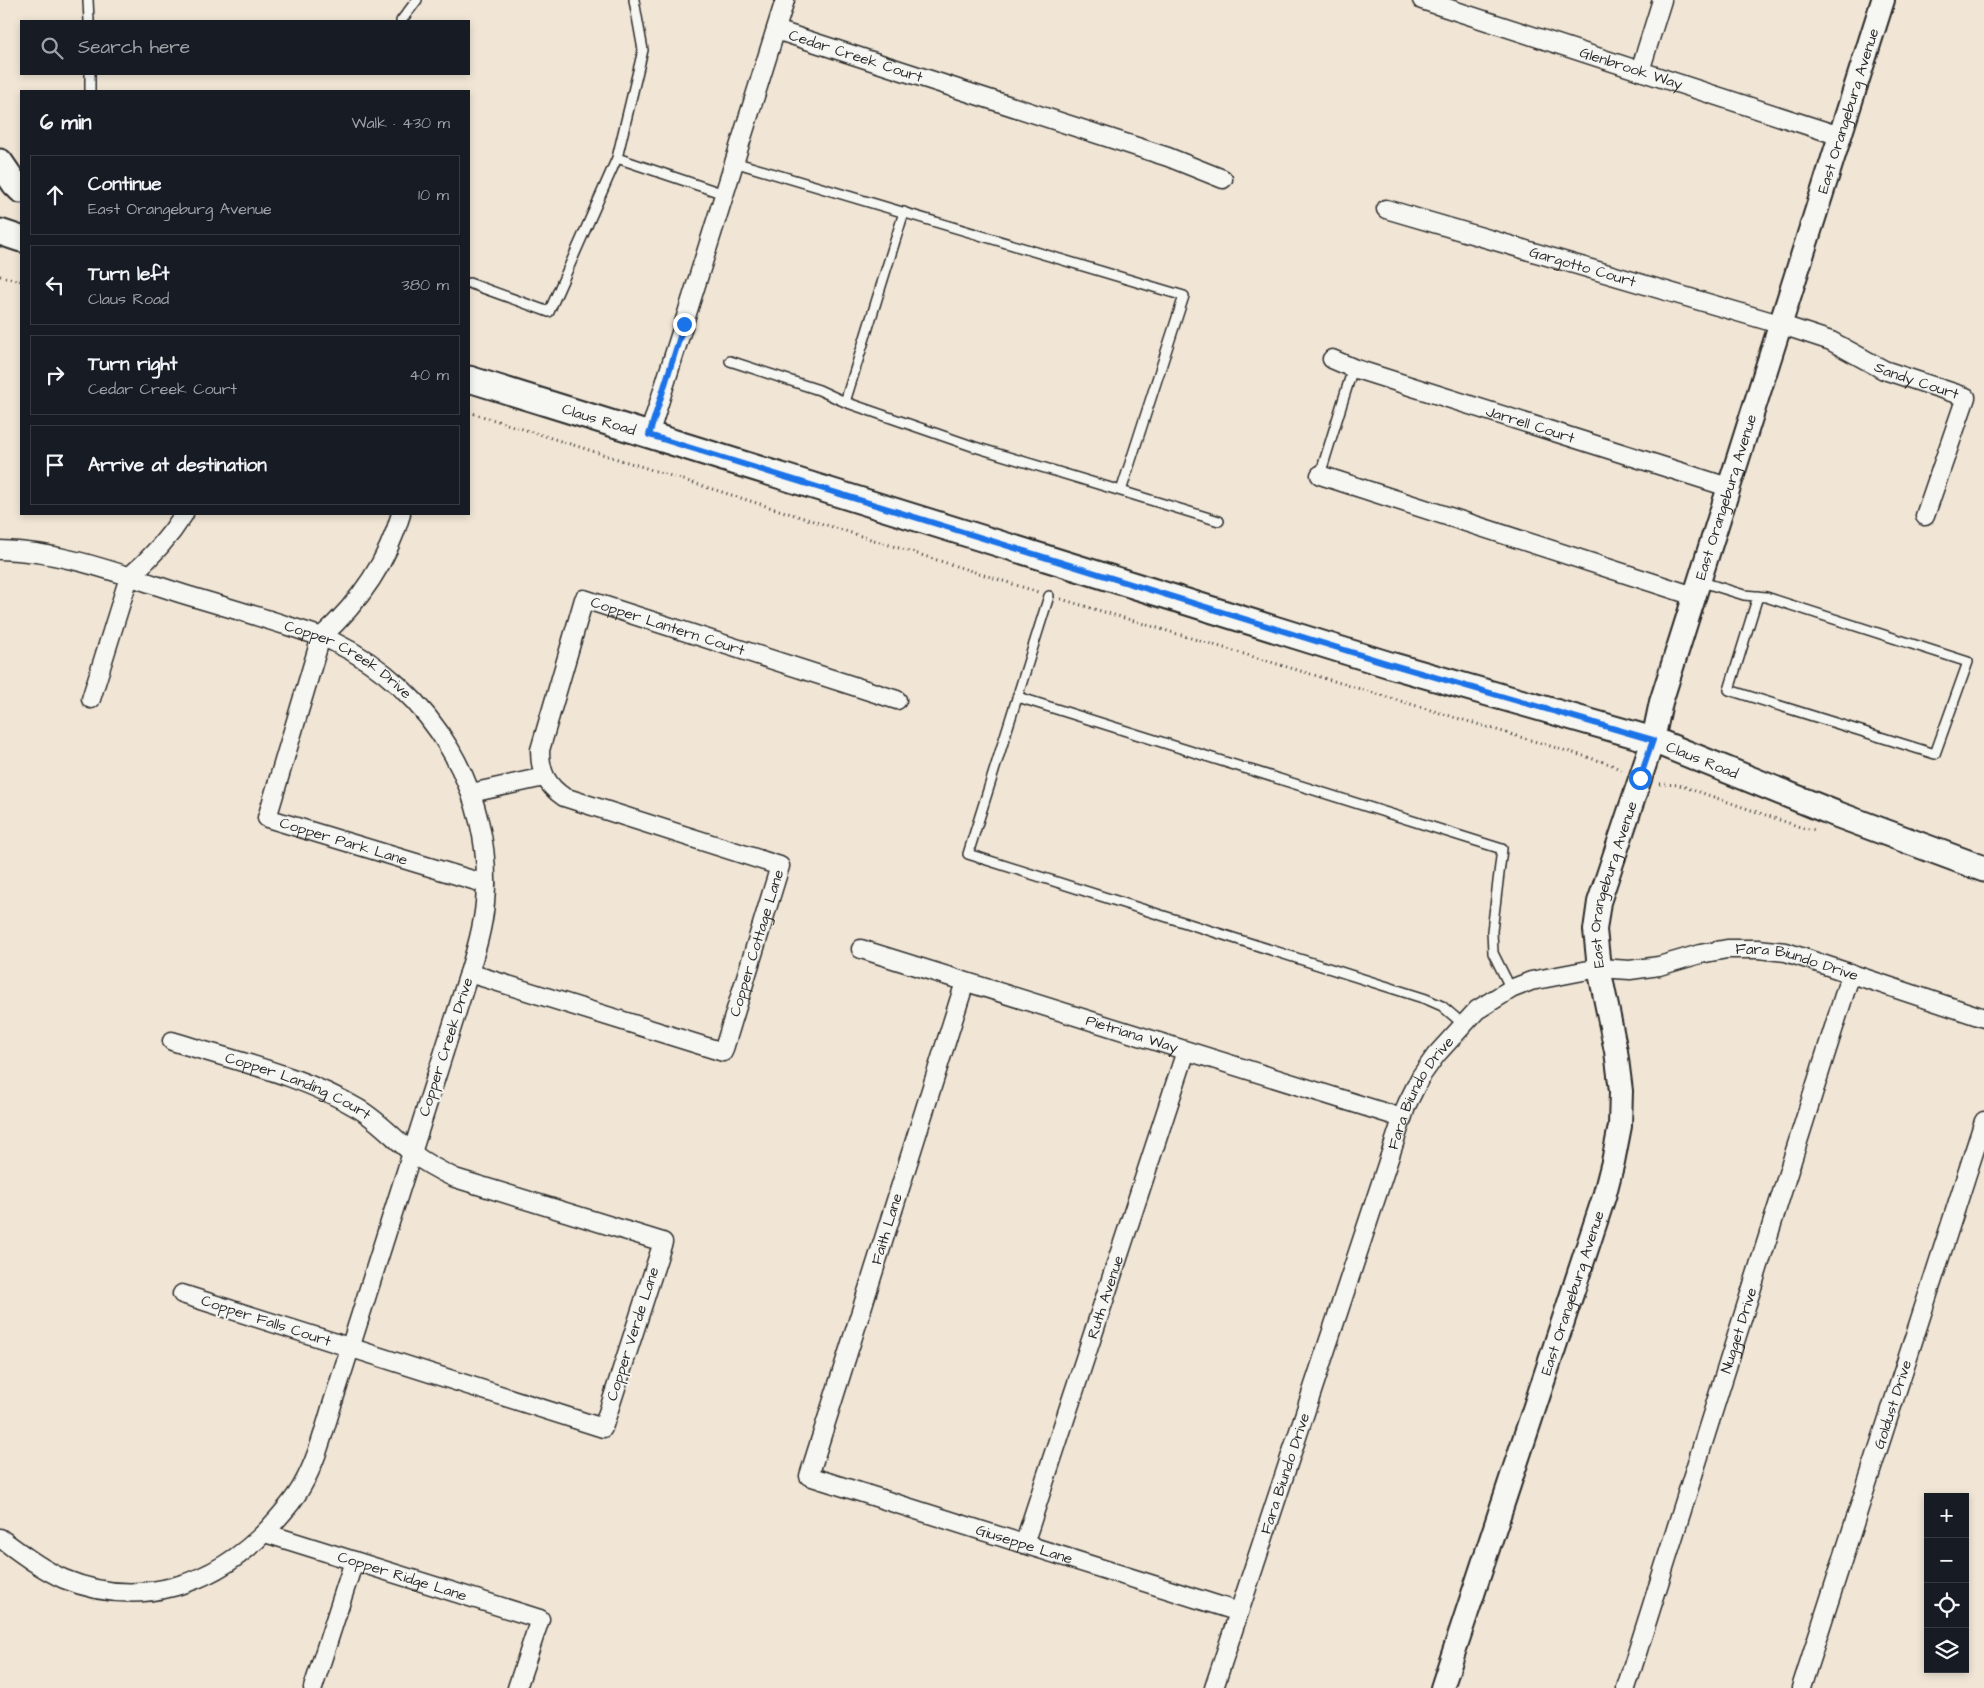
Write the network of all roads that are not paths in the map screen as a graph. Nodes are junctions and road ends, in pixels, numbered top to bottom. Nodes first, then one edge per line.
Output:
1 (88, 0) edge
2 (416, 0) edge
3 (634, 0) edge
4 (785, 0) edge
5 (1422, 0) edge
6 (1662, 0) edge
7 (1883, 0) edge
8 (89, 20) edge
9 (402, 20) edge
10 (776, 30) junction
11 (1640, 71) junction
12 (90, 75) edge
13 (90, 90) edge
14 (1840, 136) junction
15 (617, 158) junction
16 (0, 162) edge
17 (734, 162) junction
18 (1223, 179) dead end
19 (20, 189) edge
20 (724, 194) junction
21 (1386, 209) dead end
22 (904, 212) junction
23 (0, 232) edge
24 (20, 239) edge
25 (470, 283) edge
26 (1780, 324) junction
27 (1332, 359) dead end
28 (730, 362) dead end
29 (1353, 368) junction
30 (470, 379) edge
31 (845, 402) junction
32 (649, 435) junction
33 (1320, 476) joint
34 (1728, 487) junction
35 (1122, 491) junction
36 (183, 515) edge
37 (401, 515) edge
38 (1925, 516) dead end
39 (1219, 521) dead end
40 (0, 550) edge
41 (129, 578) junction
42 (1697, 588) junction
43 (1049, 596) road end
44 (1758, 596) junction
45 (321, 637) junction
46 (1018, 697) junction
47 (91, 699) dead end
48 (898, 700) dead end
49 (1653, 740) junction
50 (544, 777) junction
51 (471, 793) junction
52 (1984, 869) edge
53 (486, 884) junction
54 (861, 949) dead end
55 (1599, 968) junction
56 (469, 973) junction
57 (1850, 973) junction
58 (965, 982) junction
59 (1511, 989) junction
60 (1984, 1018) edge
61 (1463, 1024) junction
62 (172, 1041) dead end
63 (1186, 1051) junction
64 (1402, 1118) junction
65 (1984, 1122) edge
66 (412, 1153) junction
67 (182, 1294) dead end
68 (351, 1348) junction
69 (809, 1476) joint
70 (264, 1533) junction
71 (0, 1538) edge
72 (1024, 1544) junction
73 (354, 1561) junction
74 (1239, 1612) junction
75 (313, 1688) edge
76 (517, 1688) edge
77 (1214, 1688) edge
78 (1442, 1688) edge
79 (1626, 1688) edge
80 (1801, 1688) edge

1 - 8 lane
2 - 9 lane
3 - 15 lane
4 - 10 street
5 - 11 street, Glenbrook Way
6 - 11 street
7 - 14 street, East Orangeburg Avenue
10 - 17 street, Cedar Creek Court
10 - 18 street, Cedar Creek Court
11 - 14 street, Glenbrook Way
12 - 13 lane
14 - 26 street, East Orangeburg Avenue
15 - 20 lane
15 - 25 lane
16 - 19 main road
17 - 20 street, Cedar Creek Court
17 - 22 lane
20 - 32 street, Cedar Creek Court
21 - 26 street, Gargotto Court
22 - 31 lane
22 - 35 lane
23 - 24 main road
26 - 34 street, East Orangeburg Avenue
26 - 38 street, Sandy Court
27 - 29 street, Jarrell Court
28 - 31 lane
29 - 33 lane
29 - 34 street, Jarrell Court
30 - 32 main road, Claus Road
31 - 35 lane
32 - 49 main road, Claus Road
33 - 42 street
34 - 42 street, East Orangeburg Avenue
35 - 39 lane
36 - 41 street
37 - 45 street
40 - 41 street, Copper Creek Drive
41 - 45 street, Copper Creek Drive
41 - 47 street
42 - 44 lane
42 - 49 street, East Orangeburg Avenue
43 - 46 lane
44 - 44 lane
45 - 51 street, Copper Creek Drive
45 - 53 street, Copper Park Lane
46 - 59 lane
46 - 61 lane
48 - 50 street, Copper Lantern Court
49 - 52 main road, Claus Road
49 - 55 street, East Orangeburg Avenue
50 - 51 street
50 - 56 street, Copper Cottage Lane
51 - 53 street, Copper Creek Drive
53 - 56 street, Copper Creek Drive
54 - 58 street, Pietriana Way
55 - 57 street, Fara Biundo Drive
55 - 59 street, Fara Biundo Drive
55 - 78 street, East Orangeburg Avenue
56 - 66 street, Copper Creek Drive
57 - 60 street, Fara Biundo Drive
57 - 79 street, Nugget Drive
58 - 63 street, Pietriana Way
58 - 69 street, Faith Lane
59 - 61 street, Fara Biundo Drive
61 - 64 street, Fara Biundo Drive
62 - 66 street, Copper Landing Court
63 - 64 street, Pietriana Way
63 - 72 street, Ruth Avenue
64 - 74 street, Fara Biundo Drive
65 - 80 street, Goldust Drive
66 - 68 street, Copper Creek Drive
66 - 68 street, Copper Verde Lane
67 - 68 street, Copper Falls Court
68 - 70 street, Copper Creek Drive
69 - 72 street, Giuseppe Lane
70 - 71 street, Copper Creek Drive
70 - 73 street, Copper Ridge Lane
72 - 74 street, Giuseppe Lane
73 - 75 street
73 - 76 street, Copper Ridge Lane
74 - 77 street, Fara Biundo Drive

